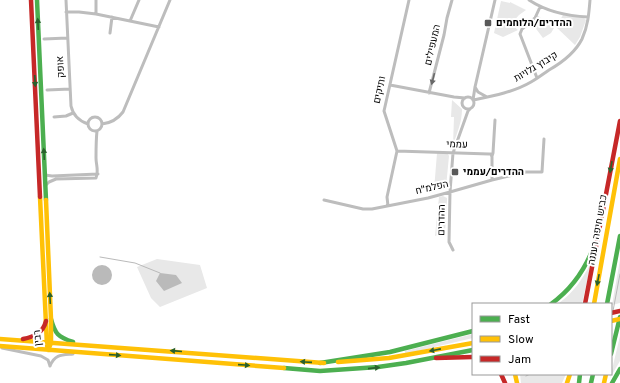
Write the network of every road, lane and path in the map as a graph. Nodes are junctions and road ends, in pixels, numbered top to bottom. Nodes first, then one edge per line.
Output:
1 (31, 0) edge
2 (37, 0) edge
3 (66, 0) edge
4 (96, 0) edge
5 (139, 0) edge
6 (170, 0) edge
7 (409, 0) edge
8 (452, 0) edge
9 (495, 0) edge
10 (528, 0) edge
11 (590, 0) edge
12 (540, 6) junction
13 (66, 12) junction
14 (96, 14) junction
15 (112, 17) junction
16 (588, 17) junction
17 (130, 21) junction
18 (159, 27) junction
19 (110, 33) dead end
20 (67, 38) junction
21 (44, 39) dead end
22 (537, 78) junction
23 (390, 85) junction
24 (475, 86) junction
25 (47, 90) dead end
26 (70, 90) junction
27 (430, 93) junction
28 (466, 97) junction
29 (487, 97) junction
30 (454, 98) junction
31 (473, 100) junction
32 (462, 105) junction
33 (471, 108) junction
34 (73, 112) junction
35 (54, 117) dead end
36 (495, 120) dead end
37 (465, 121) junction
38 (620, 121) edge
39 (88, 124) junction
40 (102, 124) junction
41 (93, 131) junction
42 (97, 131) junction
43 (544, 139) dead end
44 (96, 143) junction
45 (397, 151) junction
46 (453, 152) junction
47 (492, 156) junction
48 (620, 159) edge
49 (96, 174) junction
50 (45, 175) junction
51 (492, 180) junction
52 (608, 184) junction
53 (45, 186) junction
54 (450, 192) junction
55 (324, 200) dead end
56 (388, 206) junction
57 (620, 236) edge
58 (453, 250) dead end
59 (552, 303) edge
60 (585, 303) edge
61 (594, 303) edge
62 (607, 303) edge
63 (51, 318) junction
64 (620, 318) edge
65 (46, 321) junction
66 (472, 331) edge
67 (0, 339) edge
68 (18, 340) junction
69 (49, 342) junction
70 (472, 343) edge
71 (81, 344) junction
72 (0, 347) edge
73 (48, 350) junction
74 (472, 350) edge
75 (612, 350) edge
76 (94, 354) junction
77 (472, 356) edge
78 (436, 358) junction
79 (320, 363) junction
80 (620, 369) edge
81 (612, 383) edge

1 -> 65 main road, רבין
50 -> 2 main road, רבין
3 - 13 street, אופק
4 - 14 street
5 - 17 street
6 - 18 street
7 - 23 street, ותיקים
8 -> 27 street, המעפילים
9 - 24 street
10 - 12 street
11 - 16 street, קיבוץ גלויות
12 - 16 street
12 - 22 street
13 - 14 street
13 - 20 street, אופק
14 - 15 street
15 - 17 street
15 - 19 street
16 - 22 street, קיבוץ גלויות
17 - 18 street
18 - 40 street
20 - 21 street
20 - 26 street, אופק
22 - 29 street, קיבוץ גלויות
23 - 27 street
23 - 45 street, ותיקים
24 - 28 street
24 - 29 street
24 - 31 street
25 - 26 street
26 - 34 street, אופק
27 - 30 street
28 - 30 street
28 - 31 street
28 - 32 street
29 - 31 street, קיבוץ גלויות
30 - 32 street
31 - 33 street
32 - 33 street
32 - 37 street, ההדרים
33 - 37 street, ההדרים
34 - 35 street
34 - 39 street
36 - 47 street
37 - 46 street, ההדרים
38 -> 52 main road
39 - 40 street
39 - 41 street
40 - 42 street
41 - 42 street
41 - 44 street
42 - 44 street
43 - 51 street, הפלמ"ח
44 - 49 street
45 - 46 street, עממי
45 - 56 street
46 - 47 street, עממי
46 - 54 street, ההדרים
47 - 51 street
48 -> 61 main road, כביש חיפה רעננה
49 - 50 street
49 - 53 street
50 - 53 main road, רבין
51 - 54 street, הפלמ"ח
52 - 59 main road
52 - 60 main road
63 -> 53 main road, רבין
54 - 56 street, הפלמ"ח
54 - 58 street, ההדרים
55 - 56 street, הפלמ"ח
57 - 62 main road
63 - 69 main road, רבין
63 - 71 main road
64 - 75 main road
65 - 68 main road
65 - 69 main road, רבין
66 - 79 main road
67 - 68 main road
68 - 69 main road
69 - 71 main road
69 - 73 main road, רבין
70 -> 79 main road
79 -> 71 main road
72 - 73 main road
72 - 76 street
73 - 76 main road
74 - 78 main road
76 -> 78 main road
77 - 78 main road
80 - 81 main road

